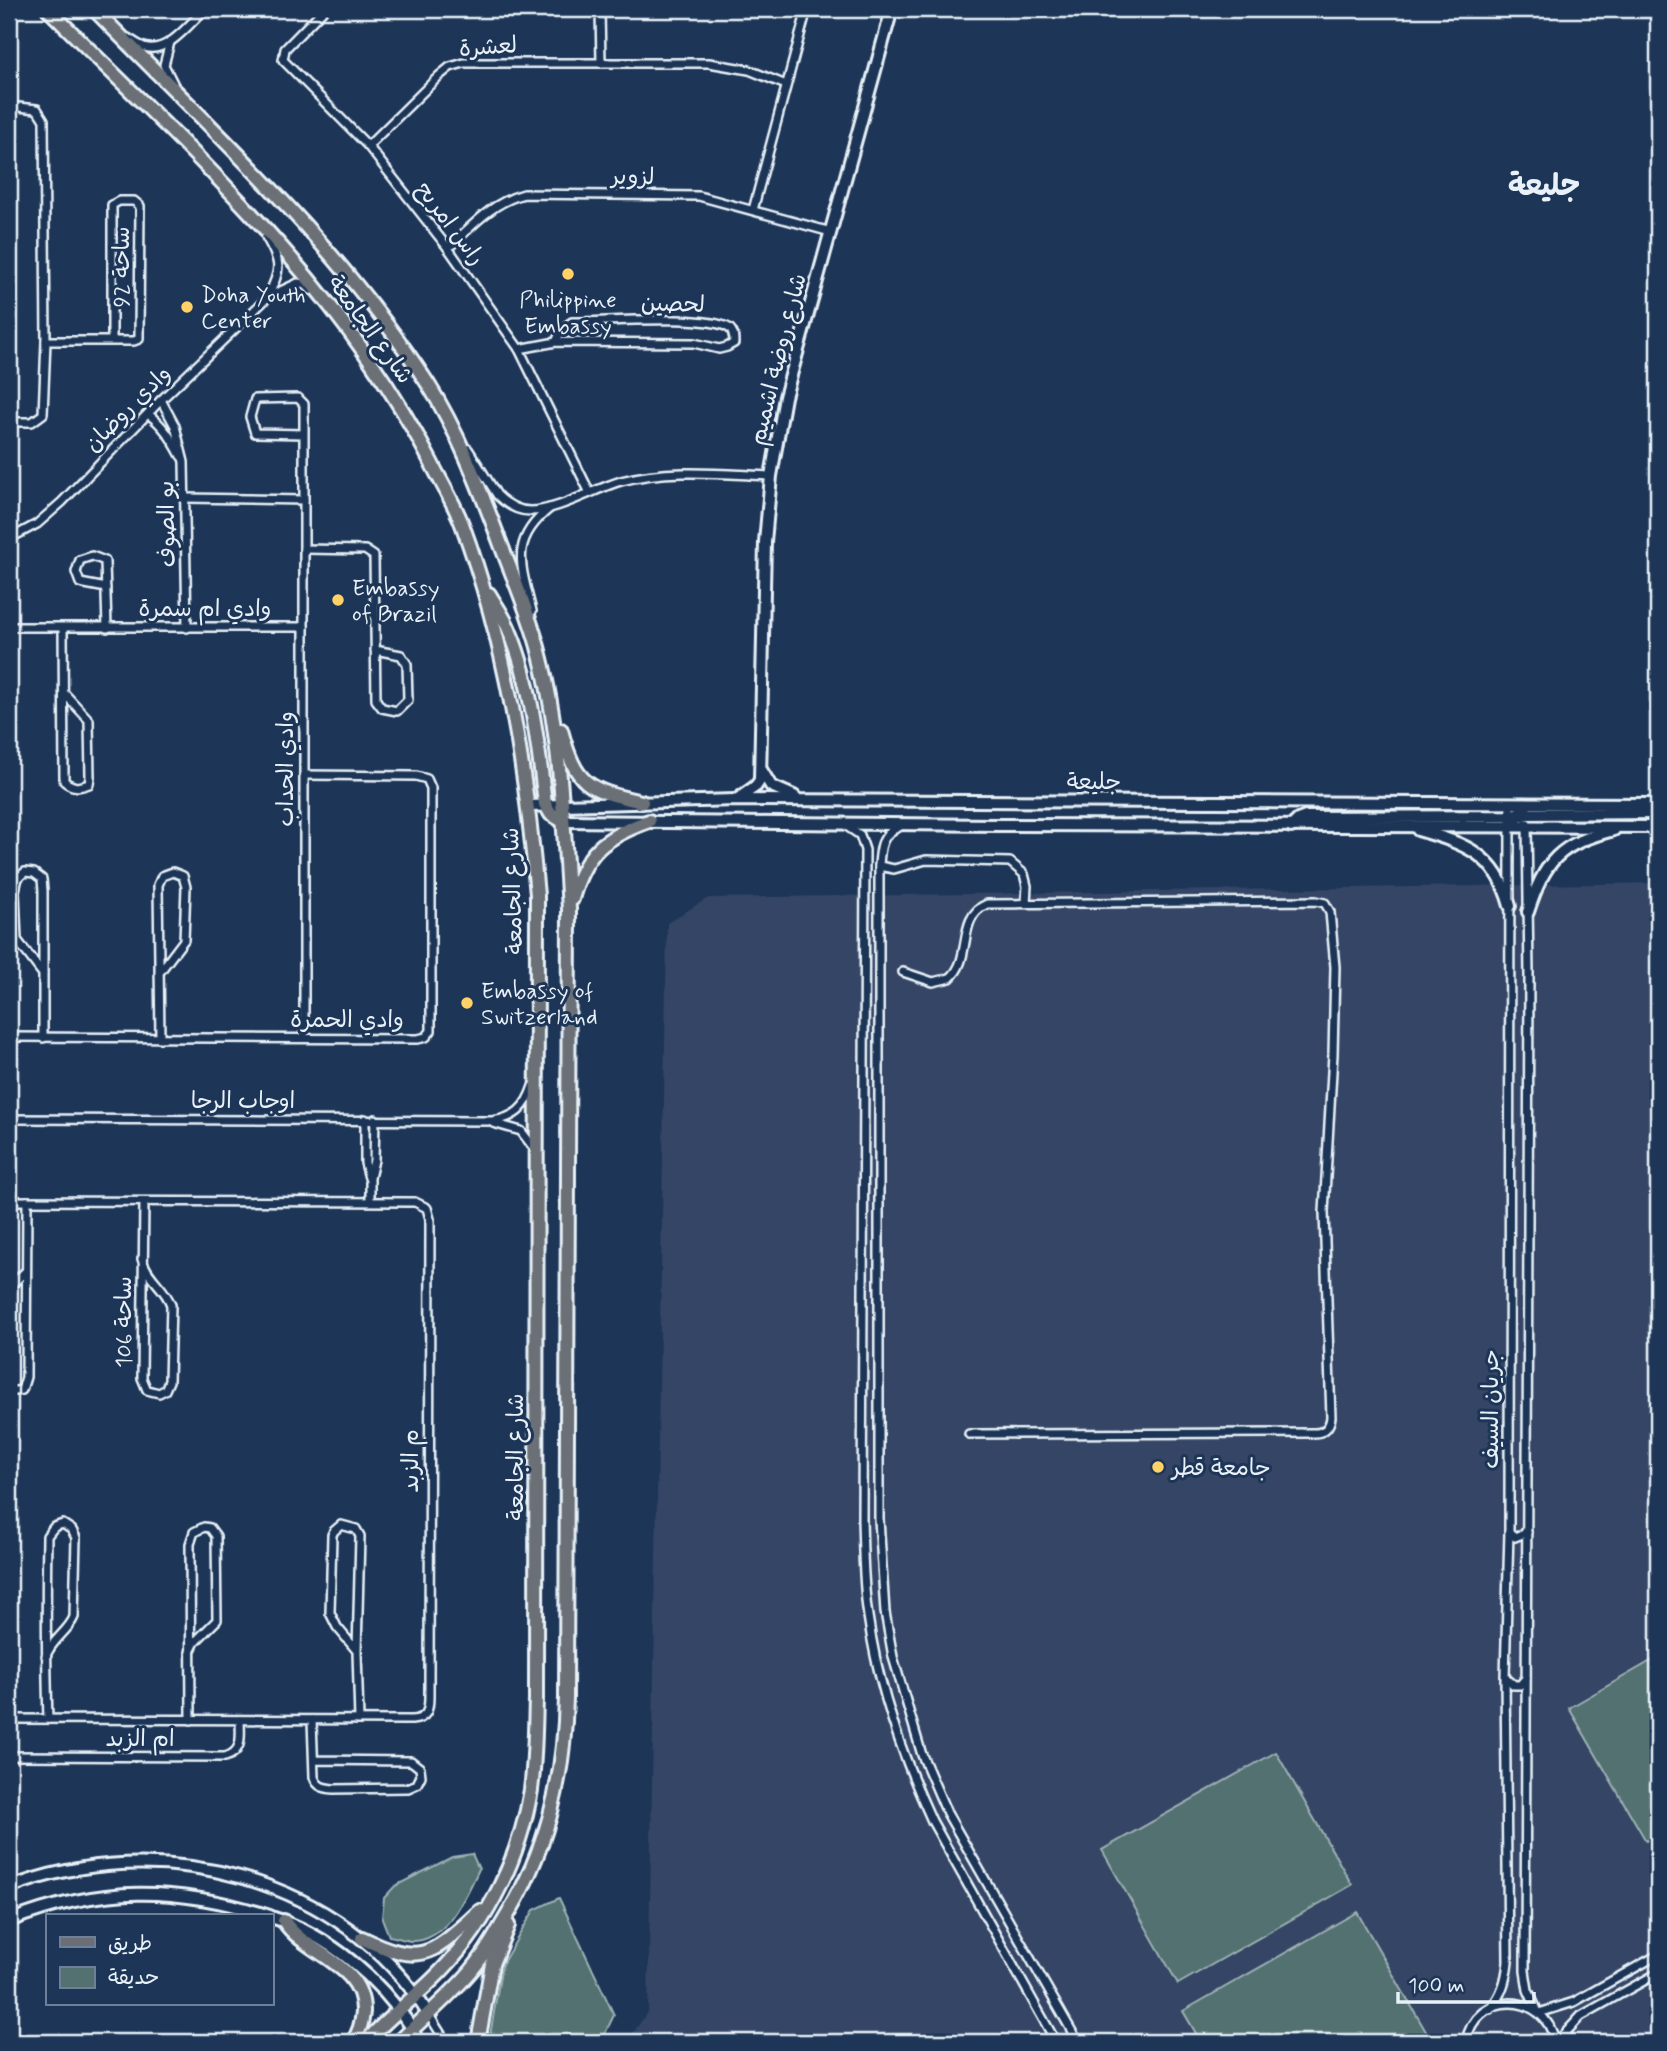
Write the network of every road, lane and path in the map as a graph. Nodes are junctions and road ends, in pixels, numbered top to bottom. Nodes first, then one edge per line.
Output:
1 (48, 9) edge
2 (94, 9) edge
3 (205, 9) edge
4 (324, 9) edge
5 (600, 9) edge
6 (807, 9) edge
7 (892, 9) edge
8 (117, 32) junction
9 (170, 42) junction
10 (601, 63) junction
11 (786, 85) junction
12 (9, 106) edge
13 (190, 106) junction
14 (368, 146) junction
15 (753, 211) junction
16 (257, 217) junction
17 (831, 232) junction
18 (448, 248) junction
19 (268, 297) junction
20 (339, 315) junction
21 (46, 341) junction
22 (111, 341) junction
23 (556, 342) junction
24 (519, 349) junction
25 (161, 400) junction
26 (148, 414) junction
27 (9, 422) edge
28 (304, 434) junction
29 (459, 440) junction
30 (184, 462) junction
31 (771, 476) junction
32 (589, 491) junction
33 (185, 498) junction
34 (304, 500) junction
35 (550, 508) junction
36 (9, 539) edge
37 (304, 549) junction
38 (481, 581) junction
39 (106, 588) junction
40 (9, 627) edge
41 (304, 627) junction
42 (64, 628) junction
43 (107, 628) junction
44 (187, 628) junction
45 (538, 649) junction
46 (376, 650) junction
47 (64, 693) junction
48 (552, 719) junction
49 (762, 770) junction
50 (304, 775) junction
51 (735, 800) junction
52 (807, 800) junction
53 (642, 802) junction
54 (562, 803) junction
55 (545, 804) junction
56 (1510, 804) junction
57 (1658, 804) edge
58 (529, 806) junction
59 (1527, 810) junction
60 (1658, 813) edge
61 (564, 821) junction
62 (649, 821) junction
63 (1509, 821) junction
64 (841, 823) junction
65 (908, 823) junction
66 (1291, 827) junction
67 (1405, 827) junction
68 (1527, 827) junction
69 (1627, 827) junction
70 (1658, 827) edge
71 (879, 866) junction
72 (864, 882) junction
73 (879, 882) junction
74 (1026, 902) junction
75 (1510, 906) junction
76 (569, 909) junction
77 (1528, 912) junction
78 (903, 972) dead end
79 (159, 973) junction
80 (43, 974) junction
81 (9, 1037) edge
82 (43, 1038) junction
83 (160, 1038) junction
84 (304, 1038) junction
85 (537, 1066) junction
86 (9, 1119) edge
87 (365, 1119) junction
88 (374, 1119) junction
89 (478, 1121) junction
90 (537, 1176) junction
91 (370, 1178) junction
92 (9, 1201) edge
93 (27, 1202) junction
94 (144, 1202) junction
95 (370, 1202) junction
96 (142, 1259) junction
97 (25, 1272) junction
98 (9, 1287) edge
99 (9, 1392) edge
100 (969, 1434) dead end
101 (1509, 1532) junction
102 (1527, 1532) junction
103 (357, 1651) junction
104 (190, 1652) junction
105 (46, 1656) junction
106 (1505, 1677) junction
107 (1527, 1677) junction
108 (9, 1719) edge
109 (48, 1719) junction
110 (191, 1720) junction
111 (240, 1720) junction
112 (312, 1720) junction
113 (359, 1720) junction
114 (9, 1756) edge
115 (314, 1760) junction
116 (9, 1888) edge
117 (491, 1902) junction
118 (262, 1914) edge
119 (509, 1914) junction
120 (275, 1918) edge
121 (9, 1921) edge
122 (362, 1938) junction
123 (1657, 1958) edge
124 (1658, 1973) edge
125 (417, 1996) junction
126 (1490, 2009) junction
127 (400, 2010) junction
128 (1538, 2011) junction
129 (429, 2015) junction
130 (413, 2029) junction
131 (353, 2042) edge
132 (366, 2042) edge
133 (399, 2042) edge
134 (421, 2042) edge
135 (446, 2042) edge
136 (478, 2042) edge
137 (1056, 2042) edge
138 (1078, 2042) edge
139 (1466, 2042) edge
140 (1556, 2042) edge

1 - 16 main road, شارع الجامعة
2 - 8 main road, شارع الجامعة
3 - 9 street
4 - 14 street, راس امريح
5 - 10 street
6 - 11 street
7 - 17 main road, شارع روضة اشميم
8 - 9 street
8 - 13 main road, شارع الجامعة
9 - 13 street
10 - 11 street, لعشرة
10 - 14 street, لعشرة
11 - 15 street
12 - 21 street
13 - 29 main road, شارع الجامعة
14 - 18 street, راس امريح
15 - 17 street, لزوير
15 - 18 street, لزوير
16 - 19 street, وادي روضان
16 - 20 main road, شارع الجامعة
17 - 31 main road, شارع روضة اشميم
18 - 24 street, راس امريح
19 - 20 street, وادي روضان
19 - 25 street, وادي روضان
20 - 38 main road, شارع الجامعة
21 - 22 street, ساحة 92
21 - 27 street
22 - 22 street, ساحة 92
23 - 23 street, لحصين
23 - 24 street, لحصين
24 - 32 street, راس امريح
25 - 26 street, وادي روضان
25 - 30 street, بو الصوف
26 - 30 street, بو الصوف
26 - 36 street, وادي روضان
28 - 28 street, وادي الحداب
28 - 34 street, وادي الحداب
29 - 35 street
29 - 45 main road, شارع الجامعة
30 - 33 street, بو الصوف
31 - 32 street
31 - 49 main road, شارع روضة اشميم
32 - 35 street
33 - 34 street
33 - 44 street, بو الصوف
34 - 37 street, وادي الحداب
35 - 45 street
37 - 41 street, وادي الحداب
37 - 46 street
38 - 55 main road
38 - 58 main road, شارع الجامعة
39 - 39 street, وادي ام سمرة
39 - 43 street, وادي ام سمرة
40 - 42 street, وادي ام سمرة
41 - 44 street, وادي ام سمرة
41 - 50 street, وادي الحداب
42 - 43 street, وادي ام سمرة
42 - 47 street
43 - 44 street, وادي ام سمرة
45 - 48 main road, شارع الجامعة
46 - 46 street
47 - 47 street
48 - 53 main road
48 - 54 main road, شارع الجامعة
49 - 51 main road
49 - 52 main road
50 - 84 street, وادي الحداب
50 - 84 street, وادي الحمرة
51 - 52 main road, جليعة
51 - 53 main road, جليعة
52 - 56 main road, جليعة
53 - 54 main road, جليعة
54 - 55 main road, جليعة
54 - 61 main road, شارع الجامعة
55 - 58 main road, جليعة
55 - 61 main road
56 - 59 main road, جليعة
56 - 63 street, جريان السيف
57 - 59 main road, جليعة
58 - 85 main road, شارع الجامعة
59 - 60 main road
59 - 63 main road
59 - 68 street, جريان السيف
61 - 62 main road, جليعة
61 - 76 main road, شارع الجامعة
62 - 64 main road, جليعة
62 - 76 main road
63 - 66 main road
63 - 67 main road, جليعة
63 - 68 main road, جليعة
63 - 75 street, جريان السيف
64 - 65 main road, جليعة
64 - 72 street
65 - 66 main road, جليعة
65 - 71 street
66 - 67 main road, جليعة
67 - 75 main road
68 - 69 main road, جليعة
68 - 77 street, جريان السيف
69 - 70 main road, جليعة
69 - 77 main road
71 - 73 street
71 - 74 street
72 - 73 street
72 - 137 street
73 - 138 street
74 - 78 street
74 - 100 street
75 - 101 street, جريان السيف
76 - 119 main road, شارع الجامعة
77 - 102 street, جريان السيف
79 - 79 street
79 - 83 street
80 - 80 street
80 - 82 street
81 - 82 street, وادي الحمرة
82 - 83 street, وادي الحمرة
83 - 84 street, وادي الحمرة
85 - 89 street, اوجاب الرجا
85 - 90 main road, شارع الجامعة
86 - 87 street, اوجاب الرجا
87 - 88 street, اوجاب الرجا
87 - 91 street
88 - 89 street, اوجاب الرجا
88 - 91 street
89 - 90 street, اوجاب الرجا
90 - 117 main road, شارع الجامعة
91 - 95 street
92 - 93 street, م الزبد
93 - 94 street, م الزبد
93 - 97 street
94 - 95 street, م الزبد
94 - 96 street, ساحة 106
95 - 113 street, م الزبد
96 - 96 street, ساحة 106
97 - 98 street
97 - 99 street
101 - 102 street
101 - 106 street, جريان السيف
102 - 107 street, جريان السيف
103 - 103 street
103 - 113 street
104 - 104 street
104 - 110 street
105 - 105 street
105 - 109 street
106 - 107 street
106 - 126 street, جريان السيف
107 - 128 street, جريان السيف
108 - 109 street, م الزبد
109 - 110 street, م الزبد
110 - 111 street, م الزبد
111 - 112 street, م الزبد
111 - 114 street, ام الزبد
112 - 113 street, م الزبد
112 - 115 street
115 - 115 street
116 - 122 main road
117 - 122 main road
117 - 125 main road, شارع الجامعة
118 - 121 main road
119 - 129 main road, شارع الجامعة
119 - 136 main road
120 - 127 main road
120 - 131 main road
122 - 125 main road
123 - 128 street
124 - 140 street
125 - 127 main road, شارع الجامعة
125 - 129 main road
126 - 128 street
126 - 139 street, جريان السيف
127 - 130 main road
127 - 132 main road, شارع الجامعة
128 - 140 street, جريان السيف
129 - 130 main road, شارع الجامعة
129 - 135 street
130 - 133 main road, شارع الجامعة
130 - 134 street

